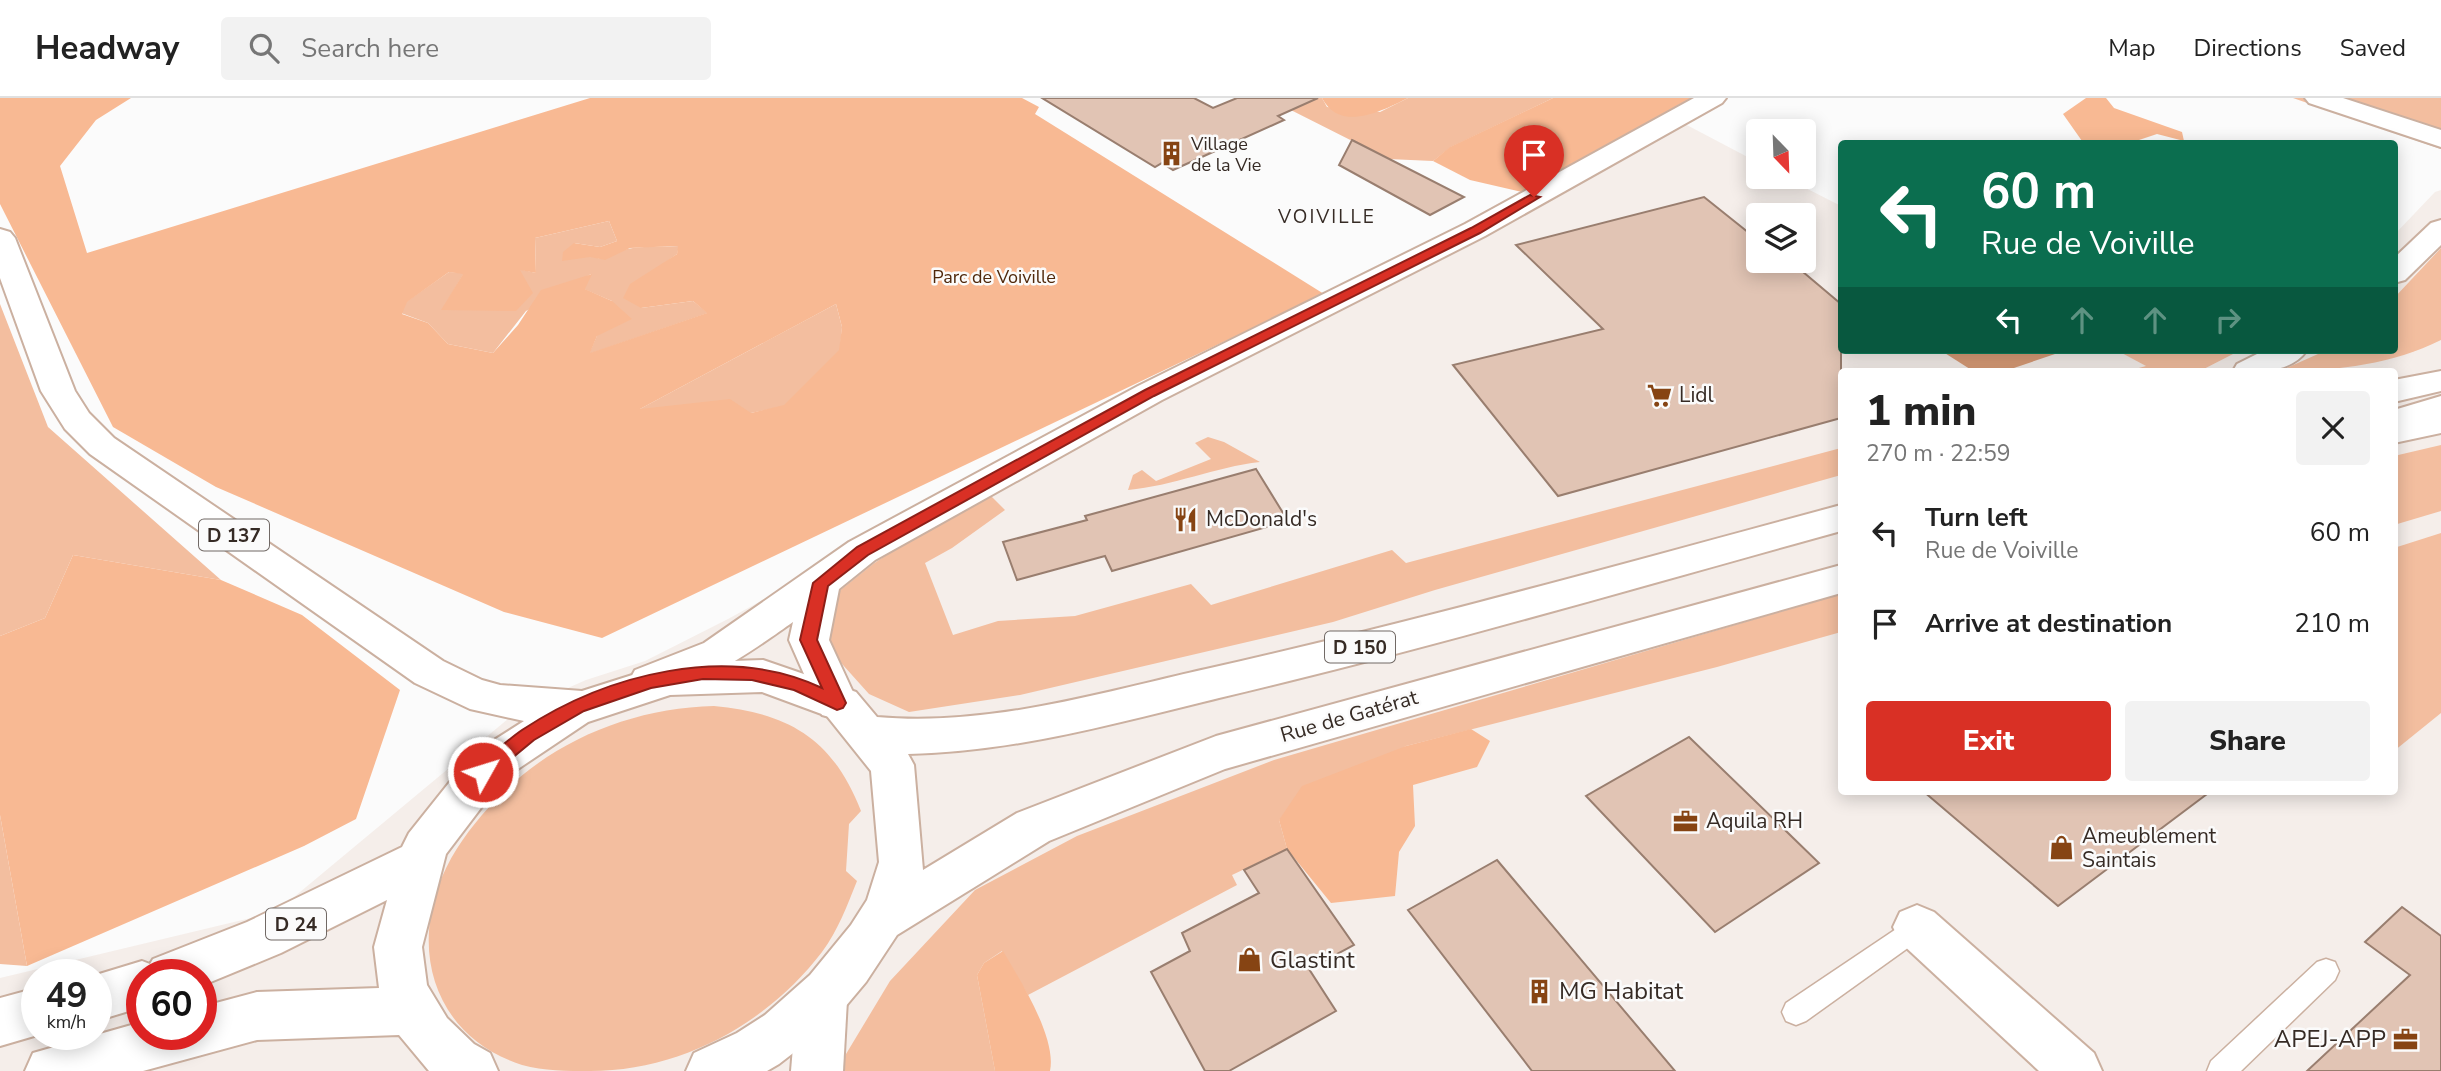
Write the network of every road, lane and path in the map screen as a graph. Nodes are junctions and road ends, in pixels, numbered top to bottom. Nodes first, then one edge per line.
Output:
1 (1713, 98) edge
2 (2318, 98) edge
3 (2441, 139) edge
4 (2441, 229) edge
5 (0, 238) edge
6 (2398, 270) edge
7 (2283, 354) edge
8 (2256, 368) edge
9 (2441, 381) edge
10 (2398, 390) edge
11 (2441, 407) edge
12 (2398, 421) edge
13 (2441, 422) edge
14 (2398, 431) edge
15 (1838, 518) edge
16 (1838, 580) edge
17 (821, 583) junction
18 (650, 681) junction
19 (837, 703) junction
20 (578, 706) junction
21 (873, 734) junction
22 (416, 862) junction
23 (883, 919) junction
24 (1917, 927) joint
25 (215, 959) edge
26 (2326, 971) dead end
27 (822, 1000) junction
28 (411, 1011) junction
29 (1796, 1012) dead end
30 (21, 1016) edge
31 (0, 1022) edge
32 (217, 1027) edge
33 (129, 1050) edge
34 (51, 1071) edge
35 (472, 1071) edge
36 (712, 1071) edge
37 (817, 1071) edge
38 (2076, 1071) edge
39 (2221, 1071) edge

1 - 17 main road
2 - 3 main road
4 - 6 main road
5 - 20 main road, D 137
7 - 8 main road
9 - 10 main road
11 - 12 main road
13 - 14 main road
15 - 21 main road, D 150
16 - 23 main road, Rue de Gatérat
17 - 18 main road
17 - 19 main road
18 - 19 main road
18 - 20 main road
19 - 21 main road
20 - 22 main road
21 - 23 main road
22 - 25 main road, D 24
22 - 28 main road
23 - 27 main road
24 - 29 lane
24 - 38 main road
26 - 39 lane
27 - 36 main road
27 - 37 main road
28 - 32 main road
28 - 35 main road
30 - 31 main road
33 - 34 main road

